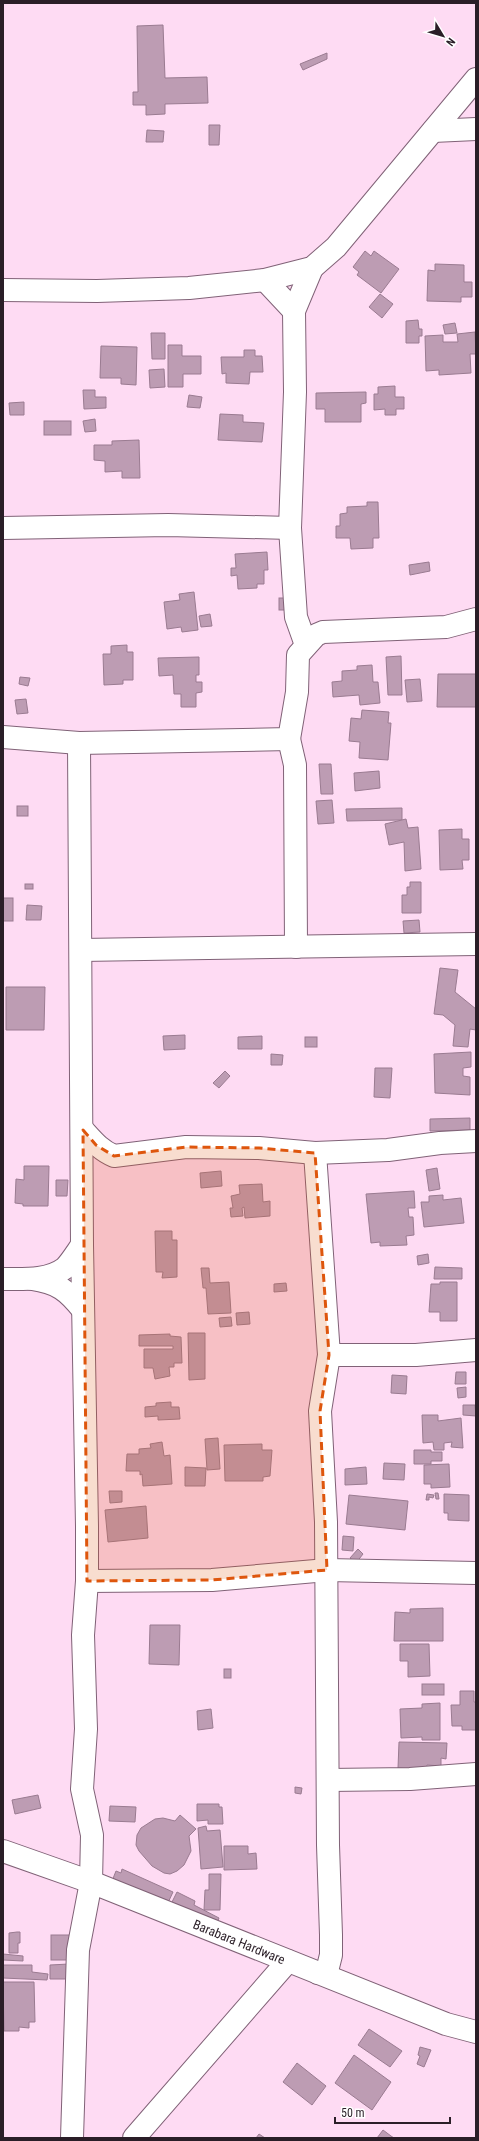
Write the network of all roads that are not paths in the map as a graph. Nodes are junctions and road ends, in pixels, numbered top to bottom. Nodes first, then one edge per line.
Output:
1 (476, 79) edge
2 (462, 96) junction
3 (476, 126) edge
4 (476, 129) edge
5 (433, 131) junction
6 (312, 268) junction
7 (265, 280) junction
8 (3, 290) edge
9 (294, 311) junction
10 (3, 528) edge
11 (290, 528) junction
12 (476, 619) edge
13 (306, 645) junction
14 (3, 737) edge
15 (289, 739) junction
16 (79, 743) junction
17 (476, 944) edge
18 (296, 947) junction
19 (81, 950) junction
20 (83, 1130) junction
21 (476, 1141) edge
22 (315, 1153) junction
23 (114, 1156) junction
24 (83, 1186) junction
25 (82, 1245) junction
26 (3, 1279) edge
27 (31, 1279) junction
28 (83, 1310) junction
29 (476, 1350) edge
30 (329, 1355) junction
31 (327, 1570) junction
32 (476, 1573) edge
33 (87, 1581) junction
34 (476, 1774) edge
35 (328, 1780) junction
36 (3, 1851) edge
37 (91, 1882) junction
38 (288, 1962) junction
39 (318, 1973) junction
40 (476, 2032) edge
41 (72, 2138) edge
42 (134, 2138) edge

1 - 2 street
2 - 3 street
2 - 5 street
4 - 5 street
5 - 6 street
6 - 7 street
6 - 9 street
7 - 8 street
7 - 9 street
9 - 11 street
10 - 11 street
11 - 13 street
12 - 13 street
13 - 15 street
14 - 16 street
15 - 16 street
15 - 18 street
16 - 19 street
17 - 18 street
18 - 19 street
19 - 20 street
20 - 23 street
20 - 24 street
21 - 22 street
22 - 23 street
22 - 30 street
23 - 24 street
24 - 25 street
25 - 27 street
25 - 28 street
26 - 27 street
27 - 28 street
28 - 33 street
29 - 30 street
30 - 31 street
31 - 32 street
31 - 33 street
31 - 35 street
33 - 37 street
34 - 35 street
35 - 39 street
36 - 37 street, Barabara Hardware
37 - 38 street, Barabara Hardware
37 - 41 street
38 - 39 street, Barabara Hardware
38 - 42 street
39 - 40 street, Barabara Hardware

